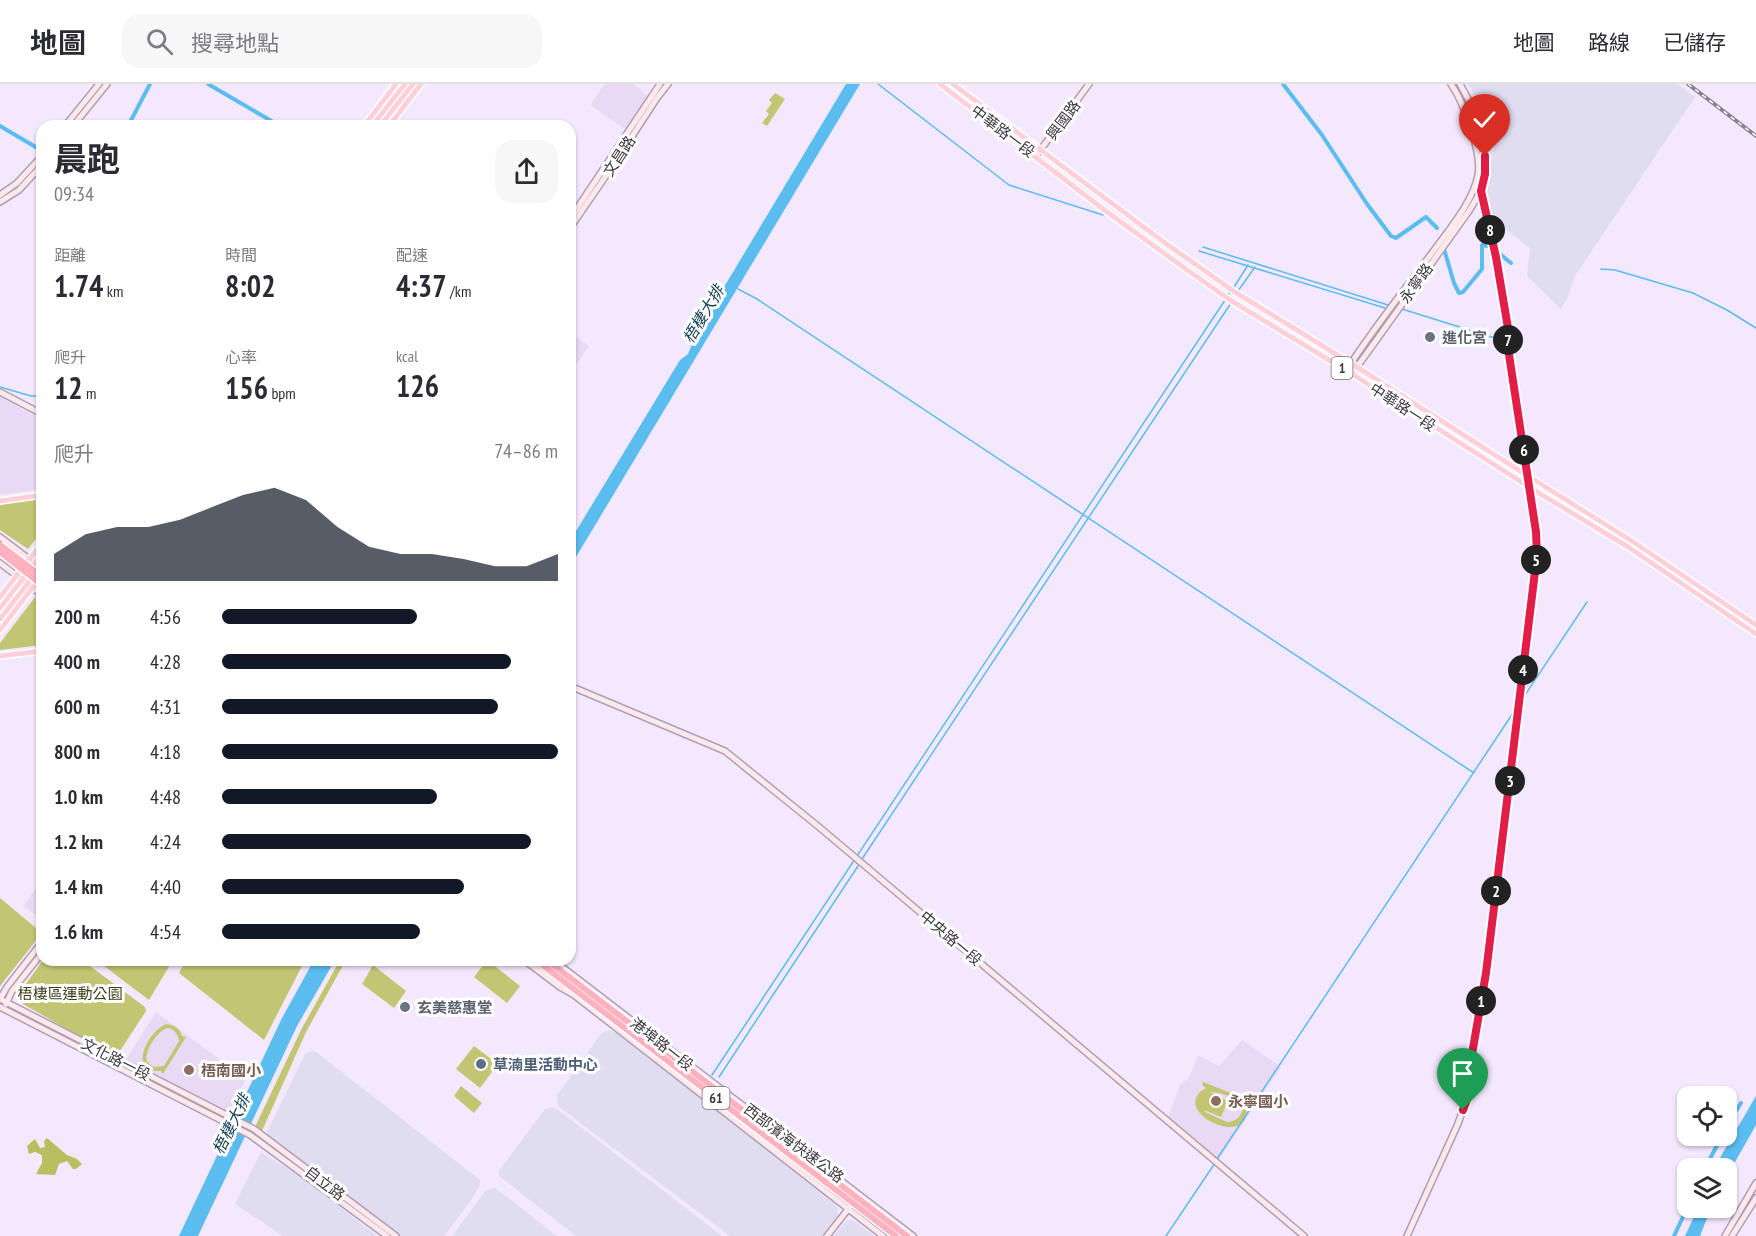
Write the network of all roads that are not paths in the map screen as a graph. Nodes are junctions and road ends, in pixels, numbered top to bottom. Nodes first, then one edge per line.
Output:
1 (99, 84) edge
2 (107, 84) edge
3 (396, 84) edge
4 (405, 84) edge
5 (413, 84) edge
6 (422, 84) edge
7 (660, 84) edge
8 (668, 84) edge
9 (940, 84) edge
10 (953, 84) edge
11 (1089, 84) edge
12 (1451, 84) edge
13 (1460, 84) edge
14 (70, 120) edge
15 (78, 120) edge
16 (369, 120) edge
17 (377, 120) edge
18 (385, 120) edge
19 (394, 120) edge
20 (1041, 150) junction
21 (1036, 156) junction
22 (36, 162) edge
23 (36, 172) edge
24 (1474, 188) junction
25 (1481, 191) junction
26 (0, 195) edge
27 (0, 202) edge
28 (576, 210) edge
29 (576, 219) edge
30 (1351, 363) junction
31 (1357, 367) junction
32 (1349, 373) junction
33 (0, 392) edge
34 (36, 411) edge
35 (1528, 477) junction
36 (1529, 487) junction
37 (36, 496) edge
38 (0, 501) edge
39 (0, 537) edge
40 (0, 544) edge
41 (0, 552) edge
42 (0, 563) edge
43 (36, 564) edge
44 (36, 566) edge
45 (36, 566) edge
46 (36, 571) edge
47 (36, 578) edge
48 (36, 580) edge
49 (25, 582) junction
50 (36, 590) edge
51 (0, 597) edge
52 (0, 608) edge
53 (0, 619) edge
54 (1756, 625) edge
55 (0, 630) edge
56 (1756, 634) edge
57 (36, 652) edge
58 (0, 657) edge
59 (576, 689) edge
60 (36, 950) edge
61 (36, 961) edge
62 (532, 966) edge
63 (544, 966) edge
64 (548, 966) edge
65 (555, 966) edge
66 (561, 966) edge
67 (551, 968) junction
68 (583, 982) junction
69 (574, 995) junction
70 (2, 1003) edge
71 (252, 1132) junction
72 (1756, 1183) edge
73 (860, 1196) junction
74 (1756, 1198) edge
75 (848, 1210) junction
76 (387, 1236) edge
77 (396, 1236) edge
78 (827, 1236) edge
79 (883, 1236) edge
80 (896, 1236) edge
81 (907, 1236) edge
82 (913, 1236) edge
83 (1304, 1236) edge
84 (1407, 1236) edge
85 (1725, 1236) edge
86 (1732, 1236) edge

1 - 14 street
2 - 15 street
3 - 16 main road
4 - 17 main road
5 - 18 main road
6 - 19 main road
7 - 28 street, 文昌路
8 - 29 street, 文昌路
9 - 21 main road, 中華路一段 / 1
10 - 20 main road, 中華路一段 / 1
11 - 20 street, 興國路
12 - 24 street
13 - 25 street
20 - 21 street, 興國路
20 - 30 main road, 中華路一段 / 1
21 - 32 main road, 中華路一段 / 1
22 - 26 street
23 - 27 street
24 - 25 street
24 - 30 street, 永寧路
25 - 31 street, 永寧路
25 - 35 street
30 - 31 main road, 中華路一段 / 1
30 - 32 street, 永寧路
31 - 32 street, 永寧路
31 - 35 main road, 中華路一段 / 1
32 - 36 main road, 中華路一段 / 1
33 - 34 street
35 - 36 street
35 - 54 main road, 中華路一段 / 1
36 - 56 main road, 中華路一段 / 1
36 - 84 street
37 - 38 main road
39 - 43 street
40 - 46 highway, bridge
41 - 48 highway, bridge
42 - 49 street
44 - 49 main road
45 - 49 main road
47 - 49 main road
49 - 50 street
49 - 51 main road
49 - 52 main road
49 - 53 main road
49 - 55 main road
57 - 58 main road
59 - 83 street, 中央路一段
60 - 70 street
61 - 70 street
62 - 69 street, 港埠路一段
63 - 80 highway, 西部濱海快速公路 / 61, bridge
64 - 67 street, 港埠路一段
65 - 81 highway, 西部濱海快速公路 / 61, bridge
66 - 68 street, 港埠路一段
67 - 68 street, 港埠路一段
67 - 69 street, 港埠路一段
68 - 73 street, 港埠路一段
69 - 75 street, 港埠路一段
70 - 71 street, 文化路一段
71 - 76 street, 自立路
71 - 77 street, 自立路
72 - 85 street
73 - 75 street
73 - 82 street, 港埠路一段
74 - 86 street
75 - 78 street
75 - 79 street, 港埠路一段

